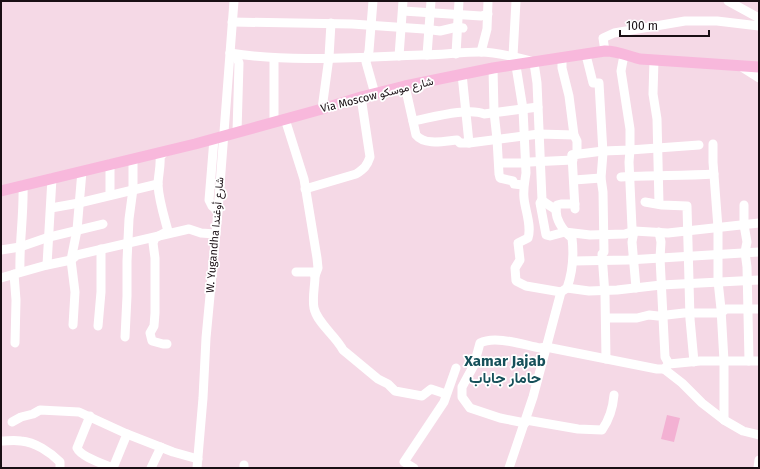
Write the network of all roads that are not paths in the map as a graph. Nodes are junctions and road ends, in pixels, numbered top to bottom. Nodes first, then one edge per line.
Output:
1 (234, 1) edge
2 (373, 1) edge
3 (403, 1) edge
4 (431, 1) edge
5 (459, 1) edge
6 (488, 1) edge
7 (516, 1) edge
8 (728, 1) edge
9 (403, 11) junction
10 (430, 13) junction
11 (458, 14) junction
12 (488, 14) junction
13 (759, 18) edge
14 (232, 22) junction
15 (331, 23) junction
16 (371, 26) junction
17 (759, 26) edge
18 (460, 27) junction
19 (402, 28) junction
20 (428, 30) junction
21 (481, 52) junction
22 (605, 52) junction
23 (230, 53) junction
24 (456, 54) junction
25 (427, 55) junction
26 (586, 55) junction
27 (624, 55) junction
28 (399, 56) junction
29 (329, 57) junction
30 (367, 57) junction
31 (274, 58) junction
32 (562, 59) junction
33 (654, 60) junction
34 (514, 61) junction
35 (535, 62) junction
36 (740, 65) junction
37 (759, 67) edge
38 (493, 68) junction
39 (462, 74) junction
40 (759, 78) edge
41 (405, 86) junction
42 (375, 94) junction
43 (361, 97) junction
44 (538, 107) junction
45 (322, 109) junction
46 (523, 109) junction
47 (466, 112) junction
48 (494, 112) junction
49 (285, 119) junction
50 (413, 121) junction
51 (274, 122) junction
52 (237, 132) junction
53 (539, 134) junction
54 (574, 135) junction
55 (525, 137) junction
56 (214, 139) junction
57 (498, 139) junction
58 (469, 143) junction
59 (713, 144) dead end
60 (699, 145) dead end
61 (658, 148) junction
62 (630, 150) junction
63 (165, 151) junction
64 (603, 151) junction
65 (573, 158) junction
66 (133, 159) junction
67 (540, 161) junction
68 (499, 163) junction
69 (524, 163) junction
70 (110, 164) junction
71 (82, 171) junction
72 (714, 174) junction
73 (659, 175) junction
74 (626, 177) junction
75 (52, 178) junction
76 (601, 178) junction
77 (574, 180) junction
78 (158, 184) junction
79 (23, 185) junction
80 (523, 185) junction
81 (133, 189) junction
82 (305, 189) junction
83 (1, 191) edge
84 (110, 195) junction
85 (542, 200) junction
86 (645, 202) dead end
87 (79, 203) junction
88 (660, 204) junction
89 (744, 205) dead end
90 (51, 208) junction
91 (556, 210) junction
92 (218, 211) junction
93 (759, 223) edge
94 (102, 224) dead end
95 (744, 225) junction
96 (718, 228) junction
97 (77, 230) junction
98 (688, 230) junction
99 (634, 231) junction
100 (565, 232) junction
101 (658, 232) junction
102 (215, 234) junction
103 (604, 235) junction
104 (49, 236) junction
105 (155, 238) junction
106 (128, 244) junction
107 (20, 246) junction
108 (1, 250) edge
109 (101, 250) junction
110 (745, 252) junction
111 (759, 252) edge
112 (717, 254) junction
113 (689, 255) junction
114 (660, 258) junction
115 (633, 259) junction
116 (71, 260) junction
117 (573, 261) junction
118 (603, 261) junction
119 (47, 265) junction
120 (296, 272) dead end
121 (17, 273) junction
122 (315, 276) junction
123 (1, 278) edge
124 (759, 280) edge
125 (718, 281) junction
126 (747, 281) junction
127 (689, 284) junction
128 (661, 285) junction
129 (636, 288) junction
130 (564, 290) junction
131 (605, 290) junction
132 (748, 308) junction
133 (759, 309) edge
134 (690, 313) junction
135 (721, 313) junction
136 (663, 315) junction
137 (606, 318) junction
138 (73, 325) dead end
139 (98, 326) dead end
140 (125, 337) dead end
141 (15, 343) dead end
142 (167, 344) dead end
143 (546, 347) junction
144 (606, 359) junction
145 (724, 361) junction
146 (754, 361) edge
147 (694, 362) junction
148 (666, 366) junction
149 (456, 368) dead end
150 (614, 395) dead end
151 (445, 398) junction
152 (90, 416) junction
153 (724, 420) junction
154 (525, 421) junction
155 (12, 422) dead end
156 (127, 434) junction
157 (759, 435) edge
158 (1, 441) edge
159 (161, 447) junction
160 (759, 460) edge
161 (198, 463) edge
162 (402, 465) edge
163 (60, 468) edge
164 (113, 468) edge
165 (151, 468) edge
166 (414, 468) edge
167 (509, 468) edge
168 (758, 468) edge

1 - 14 street, W. Yugandha شارع أوغندا
2 - 16 street
3 - 9 street
4 - 10 street
5 - 11 street
6 - 12 street
7 - 34 street
8 - 13 street
9 - 10 street
9 - 19 street
10 - 11 street
10 - 20 street
11 - 12 street
11 - 18 street
12 - 21 street
14 - 15 street
14 - 23 street, W. Yugandha شارع أوغندا
15 - 16 street
15 - 29 street
16 - 19 street
16 - 30 street
17 - 22 street
18 - 20 street
18 - 24 street
19 - 20 street
19 - 28 street
20 - 25 street
21 - 24 street
21 - 34 street
22 - 26 main road, Via Moscow شارع موسكو
22 - 27 main road, Via Moscow شارع موسكو
23 - 31 street
23 - 52 street
23 - 92 street, W. Yugandha شارع أوغندا
24 - 25 street
25 - 28 street
26 - 32 main road, Via Moscow شارع موسكو
26 - 64 street
27 - 33 main road, Via Moscow شارع موسكو
27 - 62 street
28 - 30 street
29 - 30 street
29 - 31 street
29 - 45 street
30 - 42 street
31 - 51 street
32 - 35 main road, Via Moscow شارع موسكو
32 - 54 street
33 - 36 main road, Via Moscow شارع موسكو
33 - 61 street
34 - 35 main road, Via Moscow شارع موسكو
34 - 38 main road, Via Moscow شارع موسكو
34 - 46 street
35 - 44 street
36 - 37 main road, Via Moscow شارع موسكو
36 - 40 street
38 - 39 main road, Via Moscow شارع موسكو
38 - 48 street
39 - 41 main road, Via Moscow شارع موسكو
39 - 47 street
41 - 42 main road, Via Moscow شارع موسكو
41 - 50 street
42 - 43 main road, Via Moscow شارع موسكو
43 - 45 main road, Via Moscow شارع موسكو
43 - 82 street
44 - 46 street
44 - 53 street
45 - 49 main road, Via Moscow شارع موسكو
46 - 48 street
46 - 55 street
47 - 48 street
47 - 50 street
47 - 58 street
48 - 57 street
49 - 51 main road, Via Moscow شارع موسكو
49 - 82 street
50 - 58 street
51 - 52 main road, Via Moscow شارع موسكو
52 - 56 main road, Via Moscow شارع موسكو
53 - 54 street
53 - 55 street
53 - 67 street
54 - 65 street
55 - 57 street
55 - 69 street
56 - 63 main road, Via Moscow شارع موسكو
56 - 92 street
57 - 58 street
57 - 68 street
59 - 72 street
60 - 61 street
61 - 62 street
61 - 73 street
62 - 64 street
62 - 74 street
63 - 66 main road, Via Moscow شارع موسكو
63 - 78 street
64 - 65 street
64 - 76 street
65 - 67 street
65 - 77 street
66 - 70 main road, Via Moscow شارع موسكو
66 - 81 street
67 - 69 street
67 - 85 street
68 - 69 street
68 - 80 street
69 - 80 street
70 - 71 main road, Via Moscow شارع موسكو
70 - 84 street
71 - 75 main road, Via Moscow شارع موسكو
71 - 87 street
72 - 73 street
72 - 96 street
73 - 74 street
73 - 88 street
74 - 99 street
75 - 79 main road, Via Moscow شارع موسكو
75 - 90 street
76 - 77 street
76 - 103 street
77 - 91 street
78 - 81 street
78 - 105 street
79 - 83 main road, Via Moscow شارع موسكو
79 - 107 street
80 - 130 street
81 - 84 street
81 - 106 street
82 - 122 street
84 - 87 street
85 - 91 street
85 - 100 street
86 - 88 street
87 - 90 street
87 - 97 street
88 - 98 street
89 - 95 street
90 - 104 street
91 - 100 street
92 - 102 street, W. Yugandha شارع أوغندا
93 - 95 street
94 - 97 street
95 - 96 street
95 - 110 street
96 - 98 street
96 - 112 street
97 - 104 street
97 - 116 street
98 - 101 street
98 - 113 street
99 - 101 street
99 - 103 street
99 - 115 street
100 - 103 street
100 - 117 street
101 - 114 street
102 - 105 street
102 - 161 street, W. Yugandha شارع أوغندا
103 - 118 street
104 - 107 street
104 - 119 street
105 - 106 street
105 - 142 street
106 - 109 street
106 - 140 street
107 - 108 street
107 - 121 street
109 - 116 street
109 - 139 street
110 - 111 street
110 - 112 street
110 - 126 street
112 - 113 street
112 - 125 street
113 - 114 street
113 - 127 street
114 - 115 street
114 - 128 street
115 - 118 street
115 - 129 street
116 - 119 street
116 - 138 street
117 - 118 street
117 - 130 street
118 - 131 street
119 - 121 street
120 - 122 street
121 - 123 street
121 - 141 street
122 - 151 street
124 - 126 street
125 - 126 street
125 - 127 street
125 - 135 street
126 - 132 street
127 - 128 street
127 - 134 street
128 - 129 street
128 - 136 street
129 - 131 street
130 - 131 street
130 - 143 street
131 - 137 street
132 - 133 street
132 - 135 street
132 - 146 street
134 - 135 street
134 - 136 street
134 - 147 street
135 - 145 street
136 - 137 street
136 - 148 street
137 - 144 street
143 - 144 street
143 - 154 street
143 - 154 street
144 - 148 street
145 - 146 street
145 - 147 street
145 - 153 street
147 - 148 street
148 - 153 street
149 - 151 street
150 - 154 street
151 - 162 street
152 - 155 street
152 - 156 street
152 - 164 street
153 - 157 street
154 - 167 street
156 - 159 street
156 - 164 street
158 - 163 street
159 - 161 street
159 - 165 street
160 - 168 street
162 - 166 street

